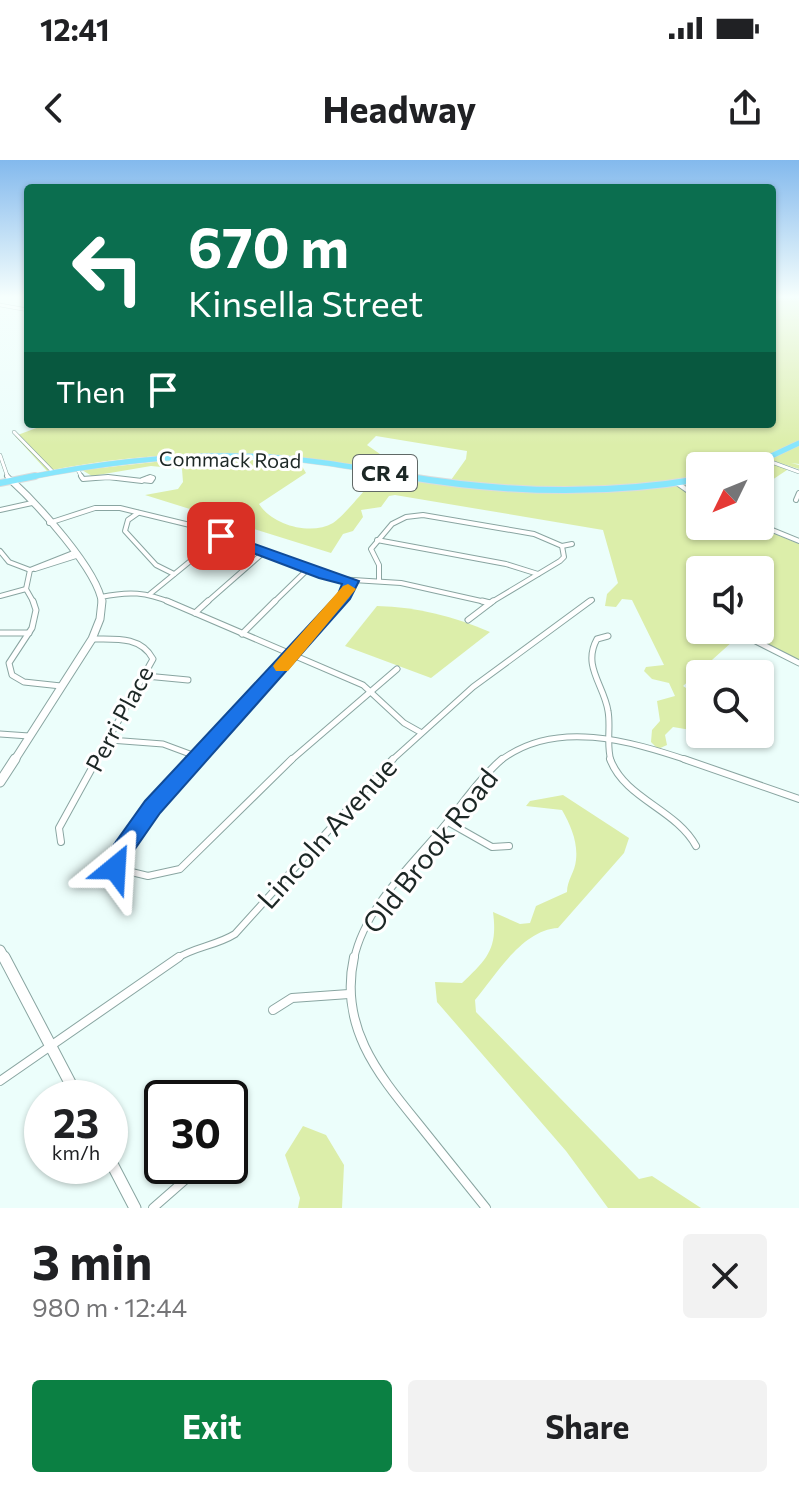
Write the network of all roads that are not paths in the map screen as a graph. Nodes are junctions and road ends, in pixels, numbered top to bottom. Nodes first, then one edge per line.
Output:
1 (14, 432) dead end
2 (799, 443) edge
3 (774, 456) edge
4 (1, 458) edge
5 (774, 463) edge
6 (77, 468) junction
7 (53, 472) junction
8 (799, 472) edge
9 (12, 481) junction
10 (142, 481) dead end
11 (686, 481) edge
12 (0, 483) edge
13 (677, 483) junction
14 (686, 489) edge
15 (799, 493) edge
16 (796, 500) dead end
17 (32, 503) junction
18 (0, 510) edge
19 (139, 512) junction
20 (49, 523) junction
21 (774, 531) edge
22 (221, 536) junction
23 (377, 540) junction
24 (799, 541) edge
25 (572, 544) dead end
26 (562, 546) junction
27 (0, 551) edge
28 (263, 552) junction
29 (75, 554) junction
30 (0, 565) edge
31 (15, 565) junction
32 (307, 569) junction
33 (30, 570) junction
34 (174, 574) junction
35 (539, 575) junction
36 (351, 581) junction
37 (379, 581) junction
38 (26, 589) junction
39 (150, 594) junction
40 (0, 596) edge
41 (101, 597) junction
42 (592, 600) dead end
43 (490, 603) junction
44 (195, 613) junction
45 (468, 620) dead end
46 (0, 633) edge
47 (29, 633) junction
48 (242, 634) junction
49 (608, 636) dead end
50 (92, 639) junction
51 (761, 644) edge
52 (292, 655) junction
53 (799, 663) edge
54 (9, 669) junction
55 (397, 669) dead end
56 (0, 672) edge
57 (146, 676) junction
58 (188, 680) dead end
59 (61, 686) junction
60 (370, 691) junction
61 (420, 732) junction
62 (0, 734) edge
63 (29, 736) junction
64 (110, 740) junction
65 (607, 740) junction
66 (198, 757) junction
67 (0, 782) edge
68 (799, 799) edge
69 (448, 822) junction
70 (61, 842) dead end
71 (509, 846) dead end
72 (696, 846) dead end
73 (0, 950) edge
74 (349, 994) junction
75 (273, 1010) dead end
76 (50, 1045) junction
77 (68, 1080) edge
78 (0, 1081) edge
79 (122, 1184) edge
80 (180, 1184) edge
81 (135, 1208) edge
82 (153, 1208) edge
83 (486, 1208) edge

1 - 7 street
2 - 3 main road
4 - 9 street
5 - 8 street
6 - 7 main road, Commack Road / CR 4
6 - 10 street
6 - 13 main road, Commack Road / CR 4
7 - 9 main road, Commack Road / CR 4
9 - 12 main road, Commack Road / CR 4
9 - 17 street
11 - 13 main road, Commack Road / CR 4
13 - 14 street
15 - 16 street
17 - 18 street
17 - 20 street
19 - 20 street
19 - 22 street
19 - 34 street
20 - 29 street
21 - 24 street
22 - 28 street
22 - 34 street
23 - 26 street
23 - 35 street
23 - 37 street
25 - 26 street
26 - 35 street
27 - 31 street
28 - 32 street
28 - 44 street
29 - 33 street
29 - 41 street
30 - 31 street
31 - 33 street
32 - 36 street
32 - 48 street
33 - 38 street
34 - 39 street
35 - 43 street
36 - 37 street
36 - 52 street
37 - 43 street
38 - 40 street
38 - 47 street
39 - 41 street
39 - 44 street
41 - 50 street
42 - 61 street, Lincoln Avenue
43 - 45 street
44 - 48 street
46 - 47 street
47 - 54 street
48 - 52 street
49 - 65 street
50 - 57 street, Perri Place
50 - 59 street
51 - 53 street
52 - 60 street
52 - 66 street
54 - 56 street
54 - 59 street
55 - 60 street
57 - 58 street
57 - 64 street, Perri Place
59 - 63 street
60 - 61 street
60 - 66 street
61 - 76 street, Lincoln Avenue
62 - 63 street
63 - 67 street
64 - 66 street
64 - 70 street, Perri Place
65 - 68 street, Old Brook Road
65 - 69 street, Old Brook Road
65 - 72 street
69 - 71 street
69 - 74 street, Old Brook Road
73 - 76 street
74 - 75 street
74 - 83 street, Old Brook Road
76 - 77 street
76 - 78 street, Lincoln Avenue
79 - 81 street
80 - 82 street

